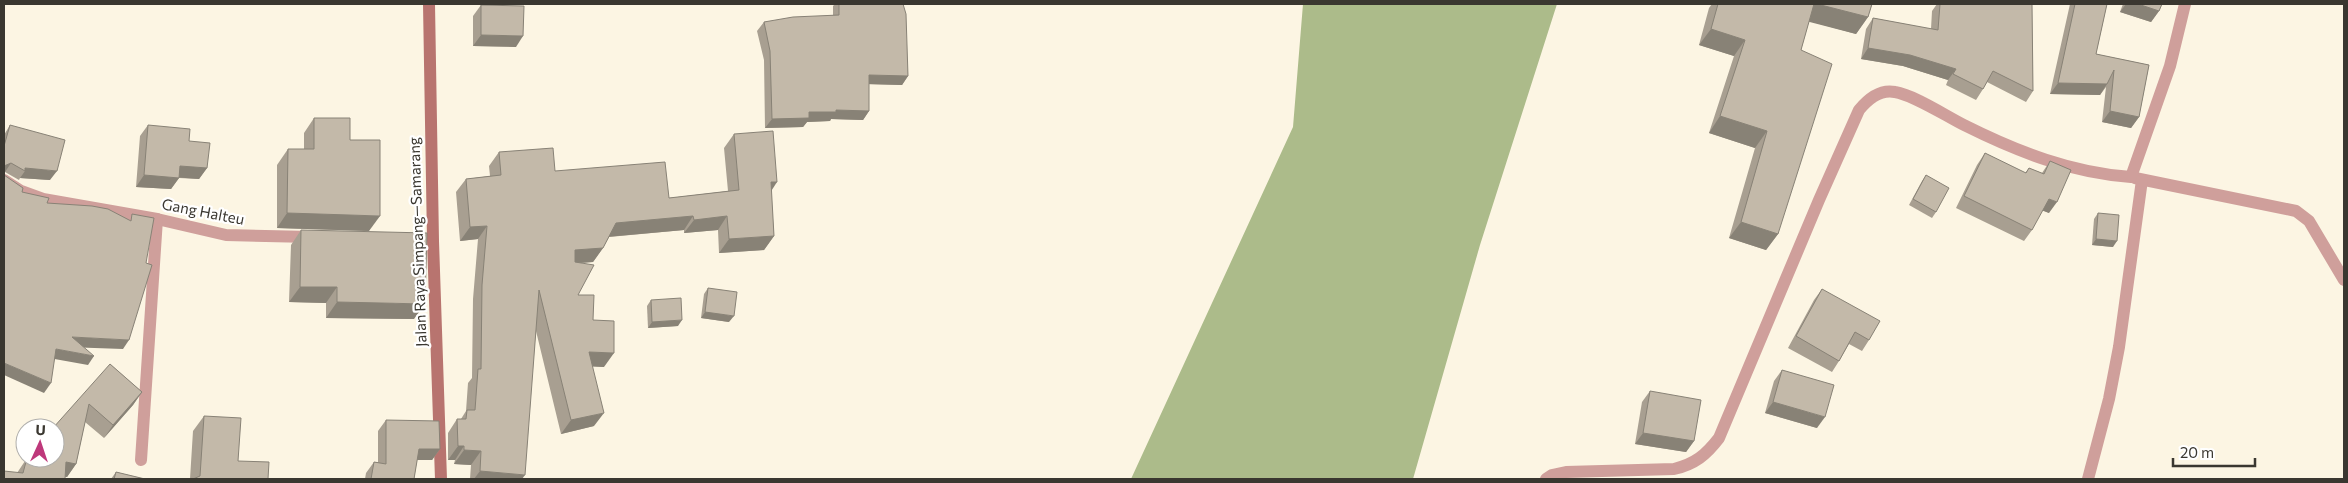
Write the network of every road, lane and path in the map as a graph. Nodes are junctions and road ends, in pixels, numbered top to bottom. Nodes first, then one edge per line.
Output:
1 (429, 4) edge
2 (2185, 4) edge
3 (2137, 179) junction
4 (4, 180) edge
5 (157, 219) junction
6 (327, 236) edge
7 (416, 240) edge
8 (432, 241) junction
9 (2344, 280) edge
10 (141, 460) dead end
11 (1675, 474) edge
12 (441, 479) edge
13 (1546, 479) edge
14 (2088, 479) edge

1 - 8 main road, Jalan Raya Simpang—Samarang
2 - 3 street
3 - 9 street
3 - 11 street
3 - 14 street
4 - 5 street, Gang Halteu
5 - 6 street, Gang Halteu
5 - 10 street
7 - 8 street
8 - 12 main road, Jalan Raya Simpang—Samarang
11 - 13 street

